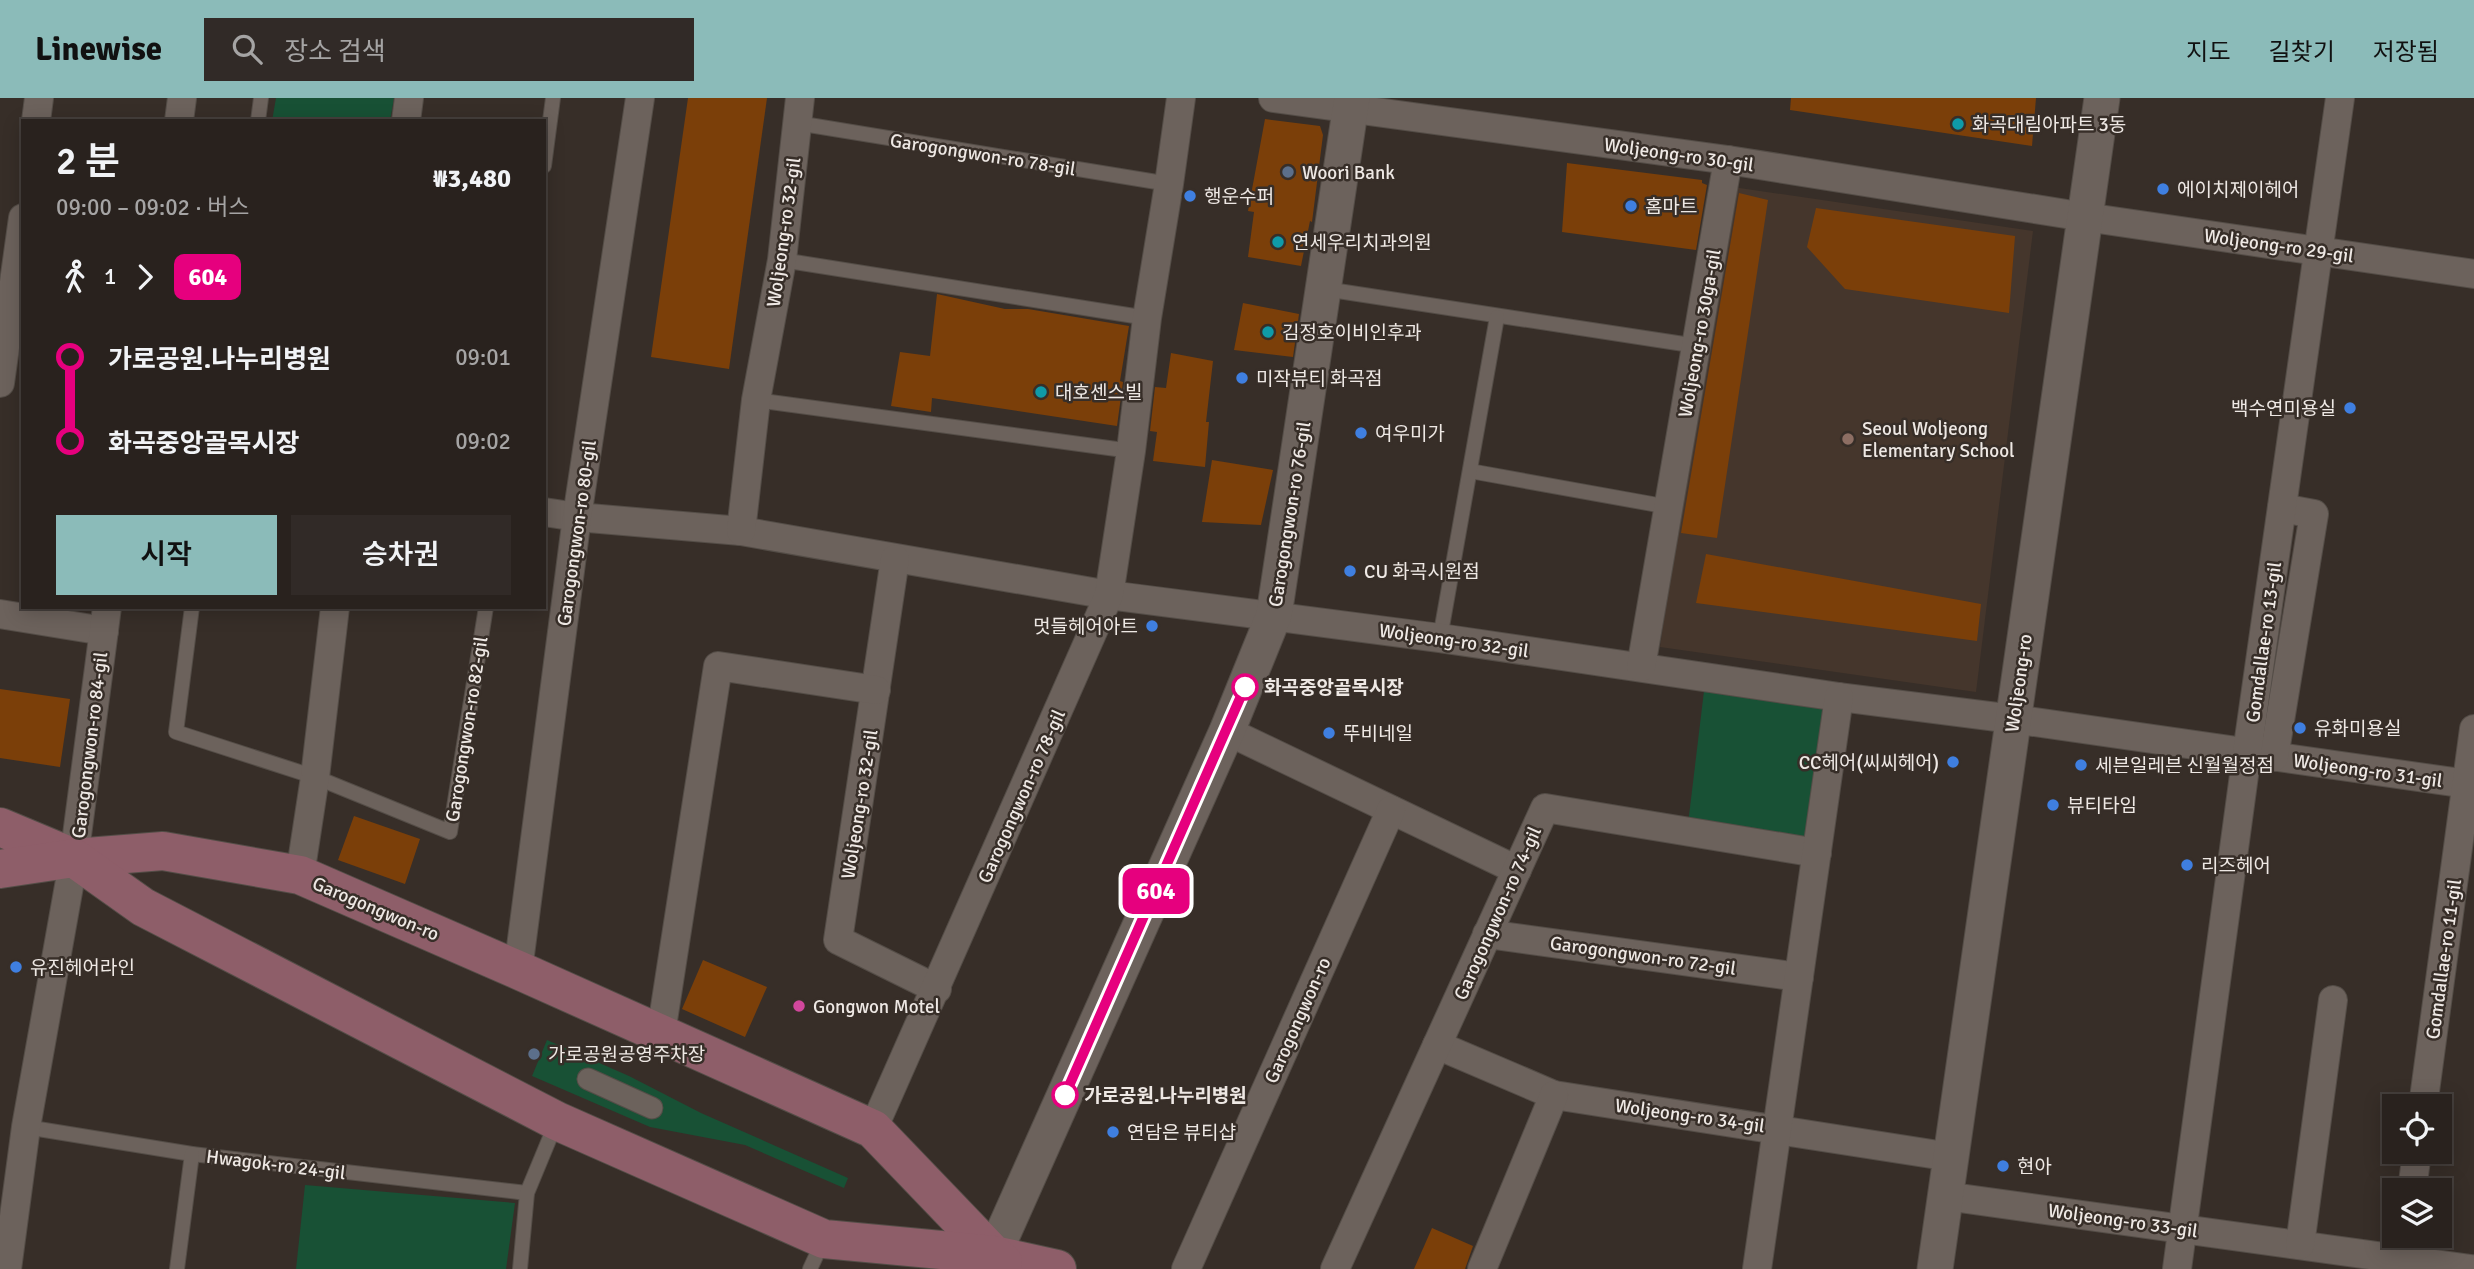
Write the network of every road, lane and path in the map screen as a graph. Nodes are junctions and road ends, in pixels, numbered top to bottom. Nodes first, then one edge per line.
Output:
1 (39, 98) edge
2 (182, 98) edge
3 (261, 98) edge
4 (409, 98) edge
5 (553, 98) edge
6 (640, 98) edge
7 (1181, 98) edge
8 (1273, 98) edge
9 (2102, 98) edge
10 (2340, 98) edge
11 (1351, 104) edge
12 (799, 111) edge
13 (36, 119) edge
14 (178, 119) edge
15 (258, 119) edge
16 (406, 119) edge
17 (546, 151) edge
18 (1728, 160) junction
19 (1170, 184) junction
20 (2085, 217) junction
21 (21, 232) edge
22 (2319, 251) junction
23 (782, 260) junction
24 (2474, 274) edge
25 (1323, 288) junction
26 (1497, 317) junction
27 (1147, 318) junction
28 (1696, 346) junction
29 (0, 383) edge
30 (756, 400) junction
31 (1131, 451) junction
32 (1469, 471) junction
33 (1669, 507) junction
34 (546, 512) edge
35 (577, 517) junction
36 (741, 531) junction
37 (895, 559) junction
38 (1109, 595) junction
39 (192, 609) edge
40 (335, 609) edge
41 (486, 609) edge
42 (0, 614) edge
43 (1274, 615) junction
44 (106, 619) edge
45 (1440, 638) junction
46 (1642, 667) junction
47 (876, 690) junction
48 (1839, 698) junction
49 (2013, 719) junction
50 (2474, 729) edge
51 (1227, 731) junction
52 (2260, 755) junction
53 (315, 777) junction
54 (2470, 785) edge
55 (1391, 810) junction
56 (0, 827) edge
57 (1817, 853) junction
58 (74, 858) junction
59 (0, 869) edge
60 (1517, 870) junction
61 (300, 875) junction
62 (1487, 934) junction
63 (518, 970) junction
64 (1799, 976) junction
65 (937, 989) junction
66 (2333, 1000) dead end
67 (661, 1033) junction
68 (1437, 1045) junction
69 (580, 1090) junction
70 (2425, 1094) edge
71 (1554, 1095) junction
72 (652, 1108) dead end
73 (26, 1127) junction
74 (1777, 1128) junction
75 (873, 1129) junction
76 (192, 1154) junction
77 (1951, 1157) junction
78 (527, 1193) junction
79 (1945, 1196) junction
80 (2183, 1229) junction
81 (2300, 1245) junction
82 (817, 1254) edge
83 (2403, 1255) edge
84 (998, 1264) edge
85 (7, 1269) edge
86 (177, 1269) edge
87 (520, 1269) edge
88 (1057, 1269) edge
89 (1186, 1269) edge
90 (1335, 1269) edge
91 (1482, 1269) edge
92 (1757, 1269) edge
93 (1935, 1269) edge
94 (2176, 1269) edge
95 (2471, 1269) edge

1 - 13 street
2 - 14 street
3 - 15 lane
4 - 16 street
5 - 17 lane
6 - 35 street, Garogongwon-ro 80-gil
7 - 19 street, Garogongwon-ro 78-gil
8 - 11 street, Woljeong-ro 30-gil
9 - 20 street, Woljeong-ro
10 - 22 street
11 - 18 street, Woljeong-ro 30-gil
11 - 25 street, Garogongwon-ro 76-gil
12 - 19 lane, Garogongwon-ro 78-gil
12 - 23 street, Woljeong-ro 32-gil
18 - 20 street, Woljeong-ro 30-gil
18 - 28 street, Woljeong-ro 30ga-gil
19 - 27 street, Garogongwon-ro 78-gil
20 - 22 street, Woljeong-ro 29-gil
20 - 49 street, Woljeong-ro
21 - 29 street
22 - 24 street, Woljeong-ro 29-gil
22 - 52 street
23 - 27 lane
23 - 30 street, Woljeong-ro 32-gil
25 - 26 lane
25 - 43 street, Garogongwon-ro 76-gil
26 - 28 lane
26 - 32 lane
27 - 31 street, Garogongwon-ro 78-gil
28 - 33 street, Woljeong-ro 30ga-gil
30 - 31 lane
30 - 36 street, Woljeong-ro 32-gil
31 - 38 street, Garogongwon-ro 78-gil
32 - 33 lane
32 - 45 lane
33 - 46 street, Woljeong-ro 30ga-gil
34 - 35 street, Woljeong-ro 32-gil
35 - 36 street, Woljeong-ro 32-gil
35 - 63 street, Garogongwon-ro 80-gil
36 - 37 street, Woljeong-ro 32-gil
37 - 38 street, Woljeong-ro 32-gil
37 - 47 street, Woljeong-ro 32-gil
38 - 43 street, Woljeong-ro 32-gil
38 - 65 street, Garogongwon-ro 78-gil
39 - 53 lane, Garogongwon-ro 82-gil
40 - 53 street
41 - 53 lane, Garogongwon-ro 82-gil
42 - 44 street, Garogongwon-ro 84-gil
43 - 45 street, Woljeong-ro 32-gil
43 - 51 street, Garogongwon-ro 76-gil
44 - 58 street, Garogongwon-ro 84-gil
45 - 46 street, Woljeong-ro 32-gil
46 - 48 street, Woljeong-ro 32-gil
47 - 65 street, Woljeong-ro 32-gil
47 - 67 street
48 - 49 street, Woljeong-ro 32-gil
48 - 57 street
49 - 52 street, Woljeong-ro 31-gil
49 - 77 street, Woljeong-ro
50 - 54 street, Gomdallae-ro 11-gil
51 - 55 street
51 - 84 street, Garogongwon-ro 76-gil
52 - 54 street, Woljeong-ro 31-gil
52 - 80 street
53 - 61 street
54 - 70 street, Gomdallae-ro 11-gil
55 - 60 street
55 - 89 street, Garogongwon-ro
56 - 58 main road, Garogongwon-ro
57 - 60 street, Garogongwon-ro 74-gil
57 - 64 street
58 - 59 main road, Garogongwon-ro
58 - 61 main road, Garogongwon-ro
58 - 69 main road, Garogongwon-ro
58 - 73 street
60 - 62 street, Garogongwon-ro 74-gil
61 - 63 main road, Garogongwon-ro
62 - 64 street, Garogongwon-ro 72-gil
62 - 68 street, Garogongwon-ro 74-gil
63 - 67 main road, Garogongwon-ro
64 - 74 street
65 - 75 street, Garogongwon-ro 78-gil
66 - 81 street
67 - 75 main road, Garogongwon-ro
68 - 71 street, Woljeong-ro 34-gil
68 - 90 street, Garogongwon-ro 74-gil
69 - 72 street
69 - 78 lane
69 - 82 main road, Garogongwon-ro
71 - 74 street, Woljeong-ro 34-gil
71 - 91 street
73 - 76 lane, Hwagok-ro 24-gil
73 - 85 street
74 - 77 street, Woljeong-ro 34-gil
74 - 92 street
75 - 84 main road, Garogongwon-ro
76 - 78 lane, Hwagok-ro 24-gil
76 - 86 lane
77 - 79 street, Woljeong-ro
78 - 87 lane
79 - 80 street, Woljeong-ro 33-gil
79 - 93 street, Woljeong-ro
80 - 81 street, Woljeong-ro 33-gil
80 - 94 street
81 - 83 street, Woljeong-ro 33-gil
82 - 84 main road, Garogongwon-ro
83 - 95 street, Woljeong-ro 33-gil
84 - 88 main road, Garogongwon-ro

